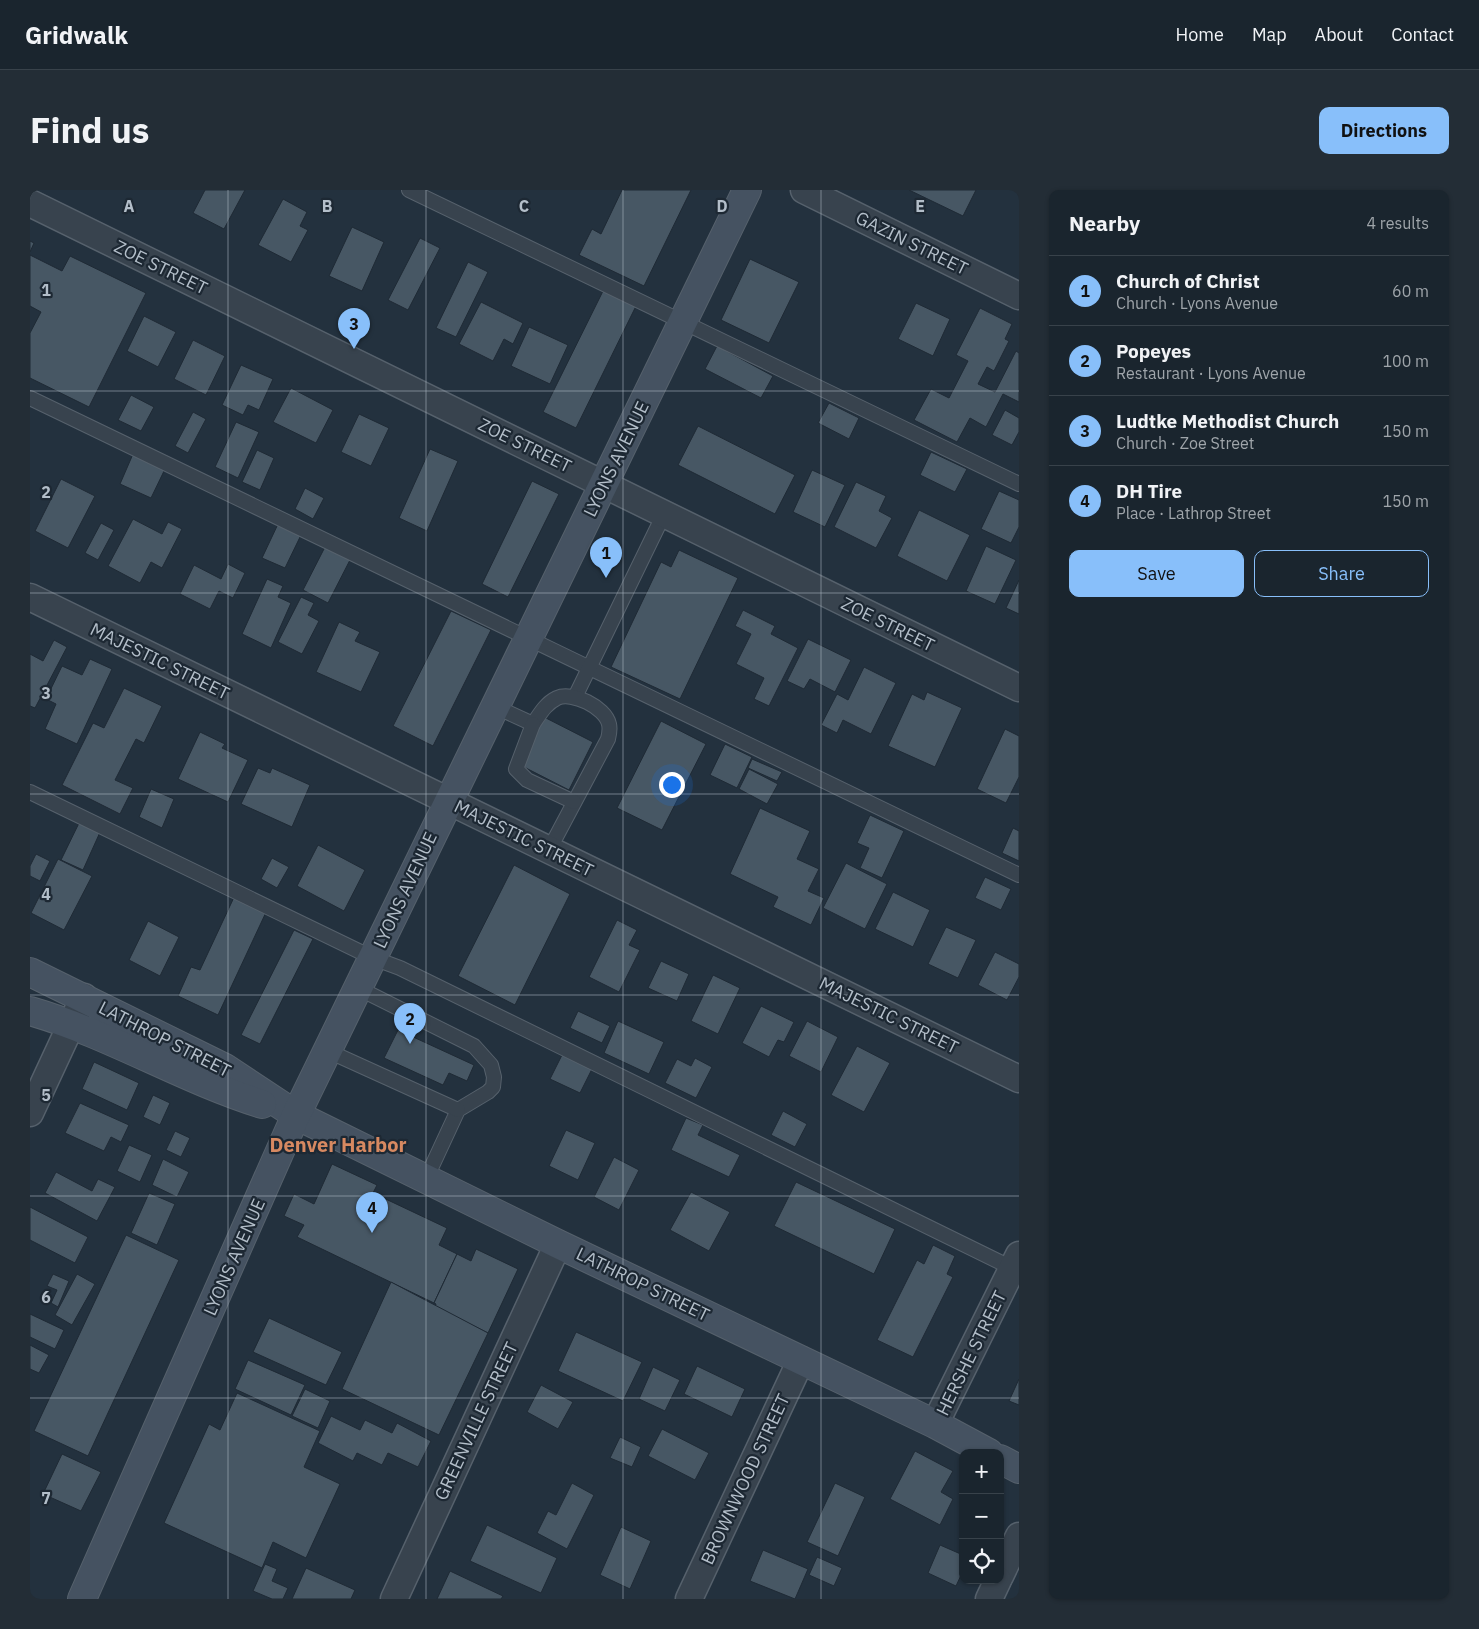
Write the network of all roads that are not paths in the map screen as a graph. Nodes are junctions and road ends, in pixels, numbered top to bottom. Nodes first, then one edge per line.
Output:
1 (409, 190) edge
2 (747, 190) edge
3 (804, 190) edge
4 (30, 203) edge
5 (1019, 296) edge
6 (682, 322) junction
7 (30, 398) edge
8 (604, 484) junction
9 (1019, 484) edge
10 (664, 514) junction
11 (30, 597) edge
12 (527, 639) junction
13 (589, 669) junction
14 (1019, 688) edge
15 (575, 697) junction
16 (494, 706) junction
17 (533, 724) junction
18 (30, 792) edge
19 (448, 801) junction
20 (574, 802) junction
21 (549, 850) junction
22 (1019, 875) edge
23 (373, 958) junction
24 (30, 972) edge
25 (358, 988) junction
26 (84, 998) junction
27 (30, 1010) edge
28 (72, 1023) junction
29 (328, 1051) junction
30 (1019, 1079) edge
31 (458, 1110) junction
32 (30, 1113) edge
33 (296, 1115) junction
34 (426, 1179) junction
35 (558, 1244) junction
36 (1017, 1265) edge
37 (801, 1360) junction
38 (935, 1424) junction
39 (982, 1449) edge
40 (1004, 1461) edge
41 (1019, 1469) edge
42 (1019, 1536) edge
43 (1004, 1568) edge
44 (996, 1584) edge
45 (82, 1599) edge
46 (394, 1599) edge
47 (689, 1599) edge
48 (989, 1599) edge

1 - 6 lane
2 - 6 street, LYONS AVENUE
3 - 5 street, GAZIN STREET
4 - 8 street, ZOE STREET
6 - 8 street, LYONS AVENUE
6 - 9 lane
7 - 12 lane
8 - 10 street, ZOE STREET
8 - 12 street, LYONS AVENUE
10 - 13 lane
10 - 14 street, ZOE STREET
11 - 19 street, MAJESTIC STREET
12 - 13 lane
12 - 16 street, LYONS AVENUE
13 - 15 lane
13 - 22 lane
15 - 17 lane
15 - 20 lane
16 - 17 lane
16 - 19 street, LYONS AVENUE
17 - 20 lane
18 - 23 lane
19 - 21 street, MAJESTIC STREET
19 - 23 street, LYONS AVENUE
20 - 21 lane
21 - 30 street, MAJESTIC STREET
23 - 25 street, LYONS AVENUE
23 - 36 lane
24 - 26 street, LATHROP STREET
25 - 29 street, LYONS AVENUE
25 - 31 lane
26 - 28 street
26 - 33 street, LATHROP STREET
27 - 28 street, LATHROP STREET
28 - 32 street
28 - 33 street, LATHROP STREET
29 - 31 lane
29 - 33 street, LYONS AVENUE
31 - 34 lane
33 - 34 street, LATHROP STREET
33 - 45 street, LYONS AVENUE
34 - 35 street, LATHROP STREET
35 - 37 street, LATHROP STREET
35 - 46 street, GREENVILLE STREET
36 - 38 street, HERSHE STREET
37 - 38 street, LATHROP STREET
37 - 47 street, BROWNWOOD STREET
38 - 39 street, LATHROP STREET
40 - 41 street
42 - 43 street
44 - 48 street

